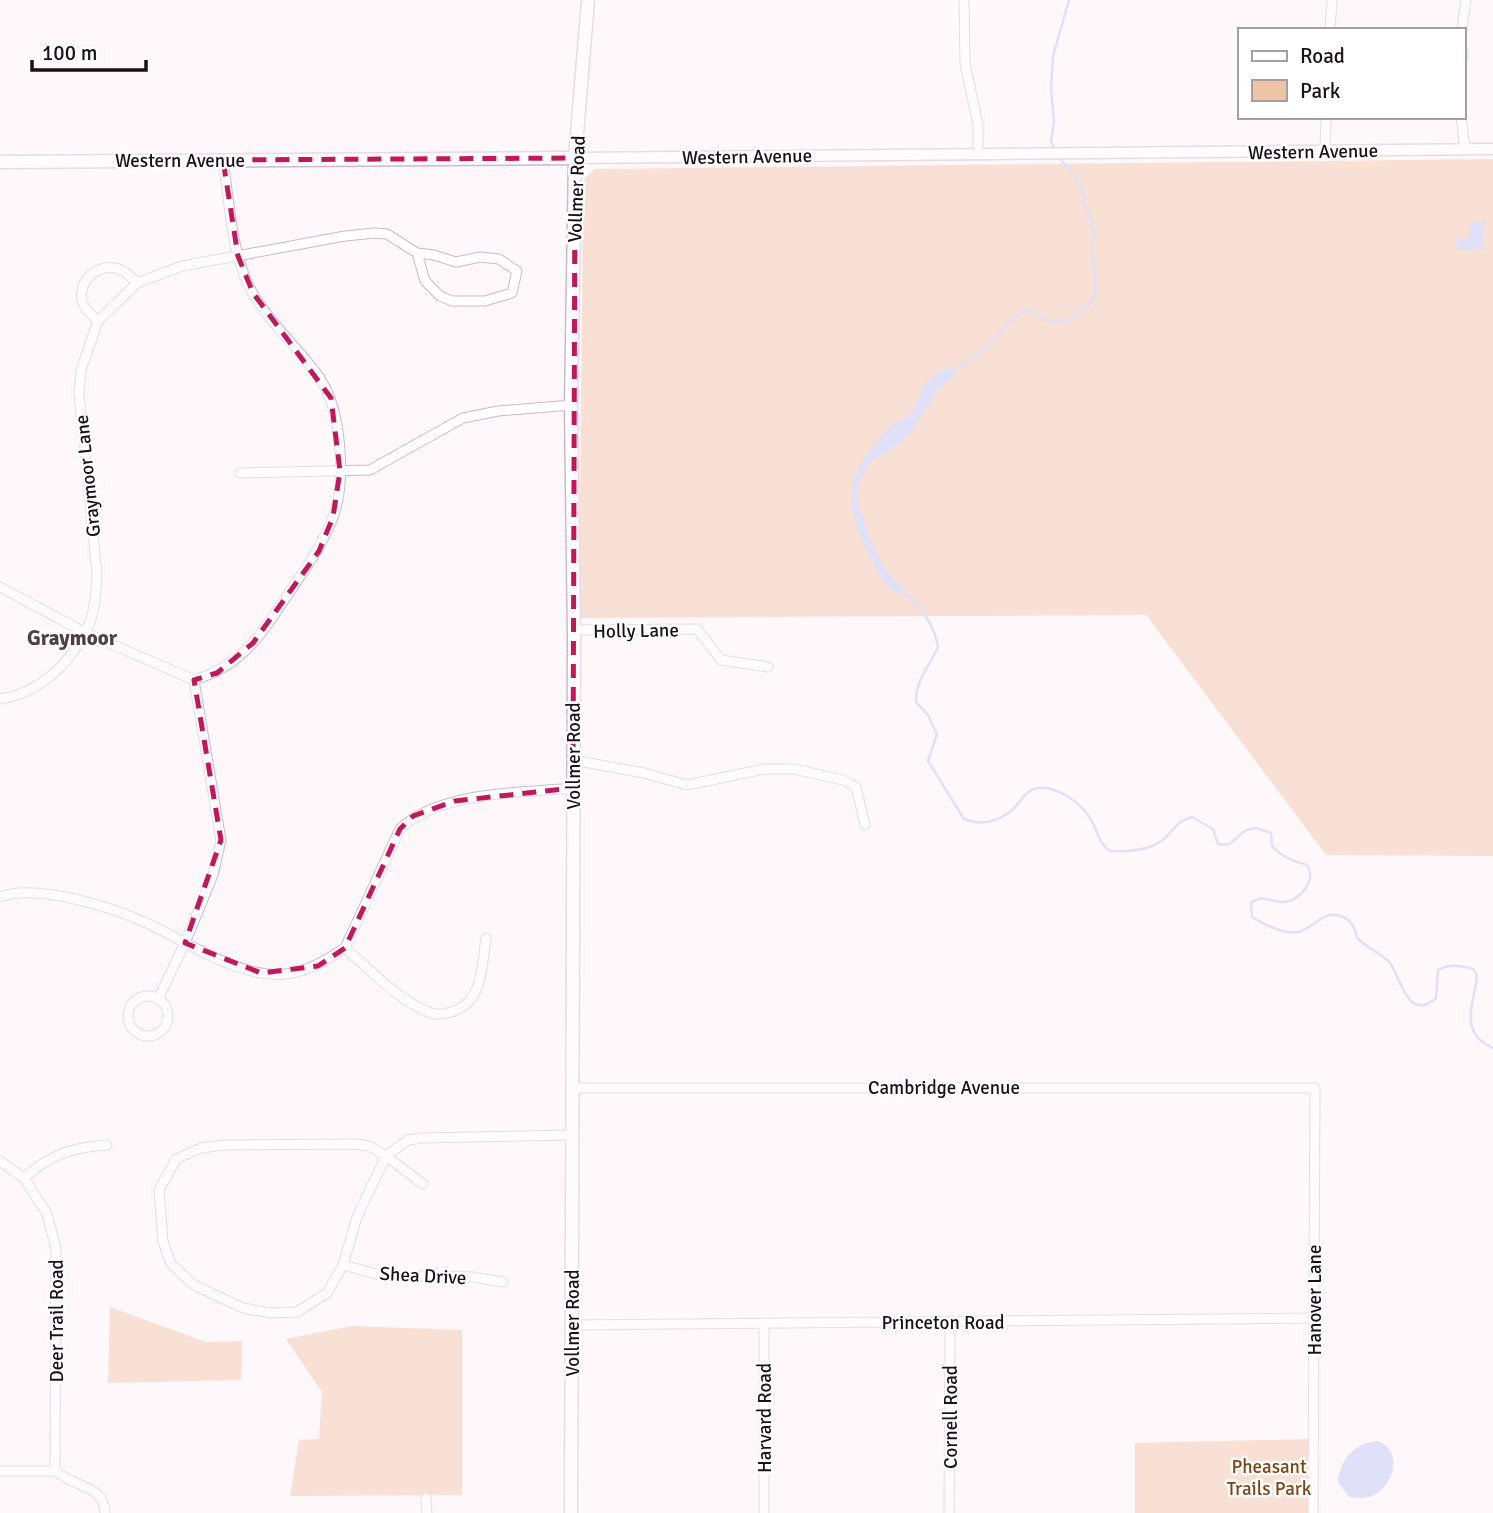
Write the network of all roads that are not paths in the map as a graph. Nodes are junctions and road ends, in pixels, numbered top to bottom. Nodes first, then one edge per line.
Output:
1 (588, 0) edge
2 (964, 0) edge
3 (1332, 0) edge
4 (1466, 0) edge
5 (1330, 28) edge
6 (1462, 28) edge
7 (1326, 119) edge
8 (1461, 119) edge
9 (1465, 149) junction
10 (1493, 149) edge
11 (1325, 151) junction
12 (978, 153) junction
13 (575, 158) junction
14 (223, 160) junction
15 (0, 162) edge
16 (416, 253) junction
17 (238, 256) junction
18 (137, 283) junction
19 (98, 321) junction
20 (571, 405) junction
21 (340, 471) junction
22 (240, 473) dead end
23 (0, 587) edge
24 (573, 630) junction
25 (86, 633) junction
26 (768, 667) dead end
27 (194, 680) junction
28 (0, 699) edge
29 (573, 760) junction
30 (573, 788) junction
31 (865, 825) dead end
32 (0, 897) edge
33 (486, 938) dead end
34 (185, 943) junction
35 (345, 948) junction
36 (158, 999) junction
37 (572, 1088) junction
38 (1315, 1088) joint
39 (572, 1135) junction
40 (107, 1145) dead end
41 (386, 1156) junction
42 (0, 1161) edge
43 (24, 1178) junction
44 (423, 1184) dead end
45 (343, 1265) junction
46 (503, 1282) dead end
47 (1314, 1318) junction
48 (950, 1322) junction
49 (764, 1323) junction
50 (572, 1325) junction
51 (0, 1471) edge
52 (55, 1471) junction
53 (426, 1497) dead end
54 (105, 1513) edge
55 (427, 1513) edge
56 (572, 1513) edge
57 (764, 1513) edge
58 (949, 1513) edge
59 (1313, 1513) edge

1 - 13 main road, Vollmer Road
2 - 12 street
3 - 5 street
4 - 6 street
7 - 11 street
8 - 9 street
9 - 10 street, Western Avenue
9 - 11 street, Western Avenue
11 - 12 street, Western Avenue
12 - 13 street, Western Avenue
13 - 14 main road, Western Avenue
13 - 20 main road, Vollmer Road
14 - 15 main road, Western Avenue
14 - 17 street
16 - 16 street, Graymoor Lane
16 - 17 street, Graymoor Lane
17 - 18 street, Graymoor Lane
17 - 21 street
18 - 19 street, Graymoor Lane
18 - 19 street
19 - 25 street, Graymoor Lane
20 - 21 street
20 - 24 main road, Vollmer Road
21 - 22 street
21 - 27 street
23 - 25 street
24 - 26 street, Holly Lane
24 - 29 main road, Vollmer Road
25 - 27 street
25 - 28 street, Graymoor Lane
27 - 34 street
29 - 30 main road, Vollmer Road
29 - 31 street
30 - 35 street
30 - 37 main road, Vollmer Road
32 - 34 street
33 - 35 street
34 - 35 street
34 - 36 street
36 - 36 street
37 - 38 street, Cambridge Avenue
37 - 39 main road, Vollmer Road
38 - 47 street, Hanover Lane
39 - 41 street
39 - 50 main road, Vollmer Road
40 - 43 street
41 - 44 street
41 - 45 street
41 - 45 street
42 - 43 street
43 - 52 street, Deer Trail Road
45 - 46 street, Shea Drive
47 - 48 street, Princeton Road
47 - 59 street, Hanover Lane
48 - 49 street, Princeton Road
48 - 58 street, Cornell Road
49 - 50 street, Princeton Road
49 - 57 street, Harvard Road
50 - 56 main road, Vollmer Road
51 - 52 street
52 - 54 street
53 - 55 street

